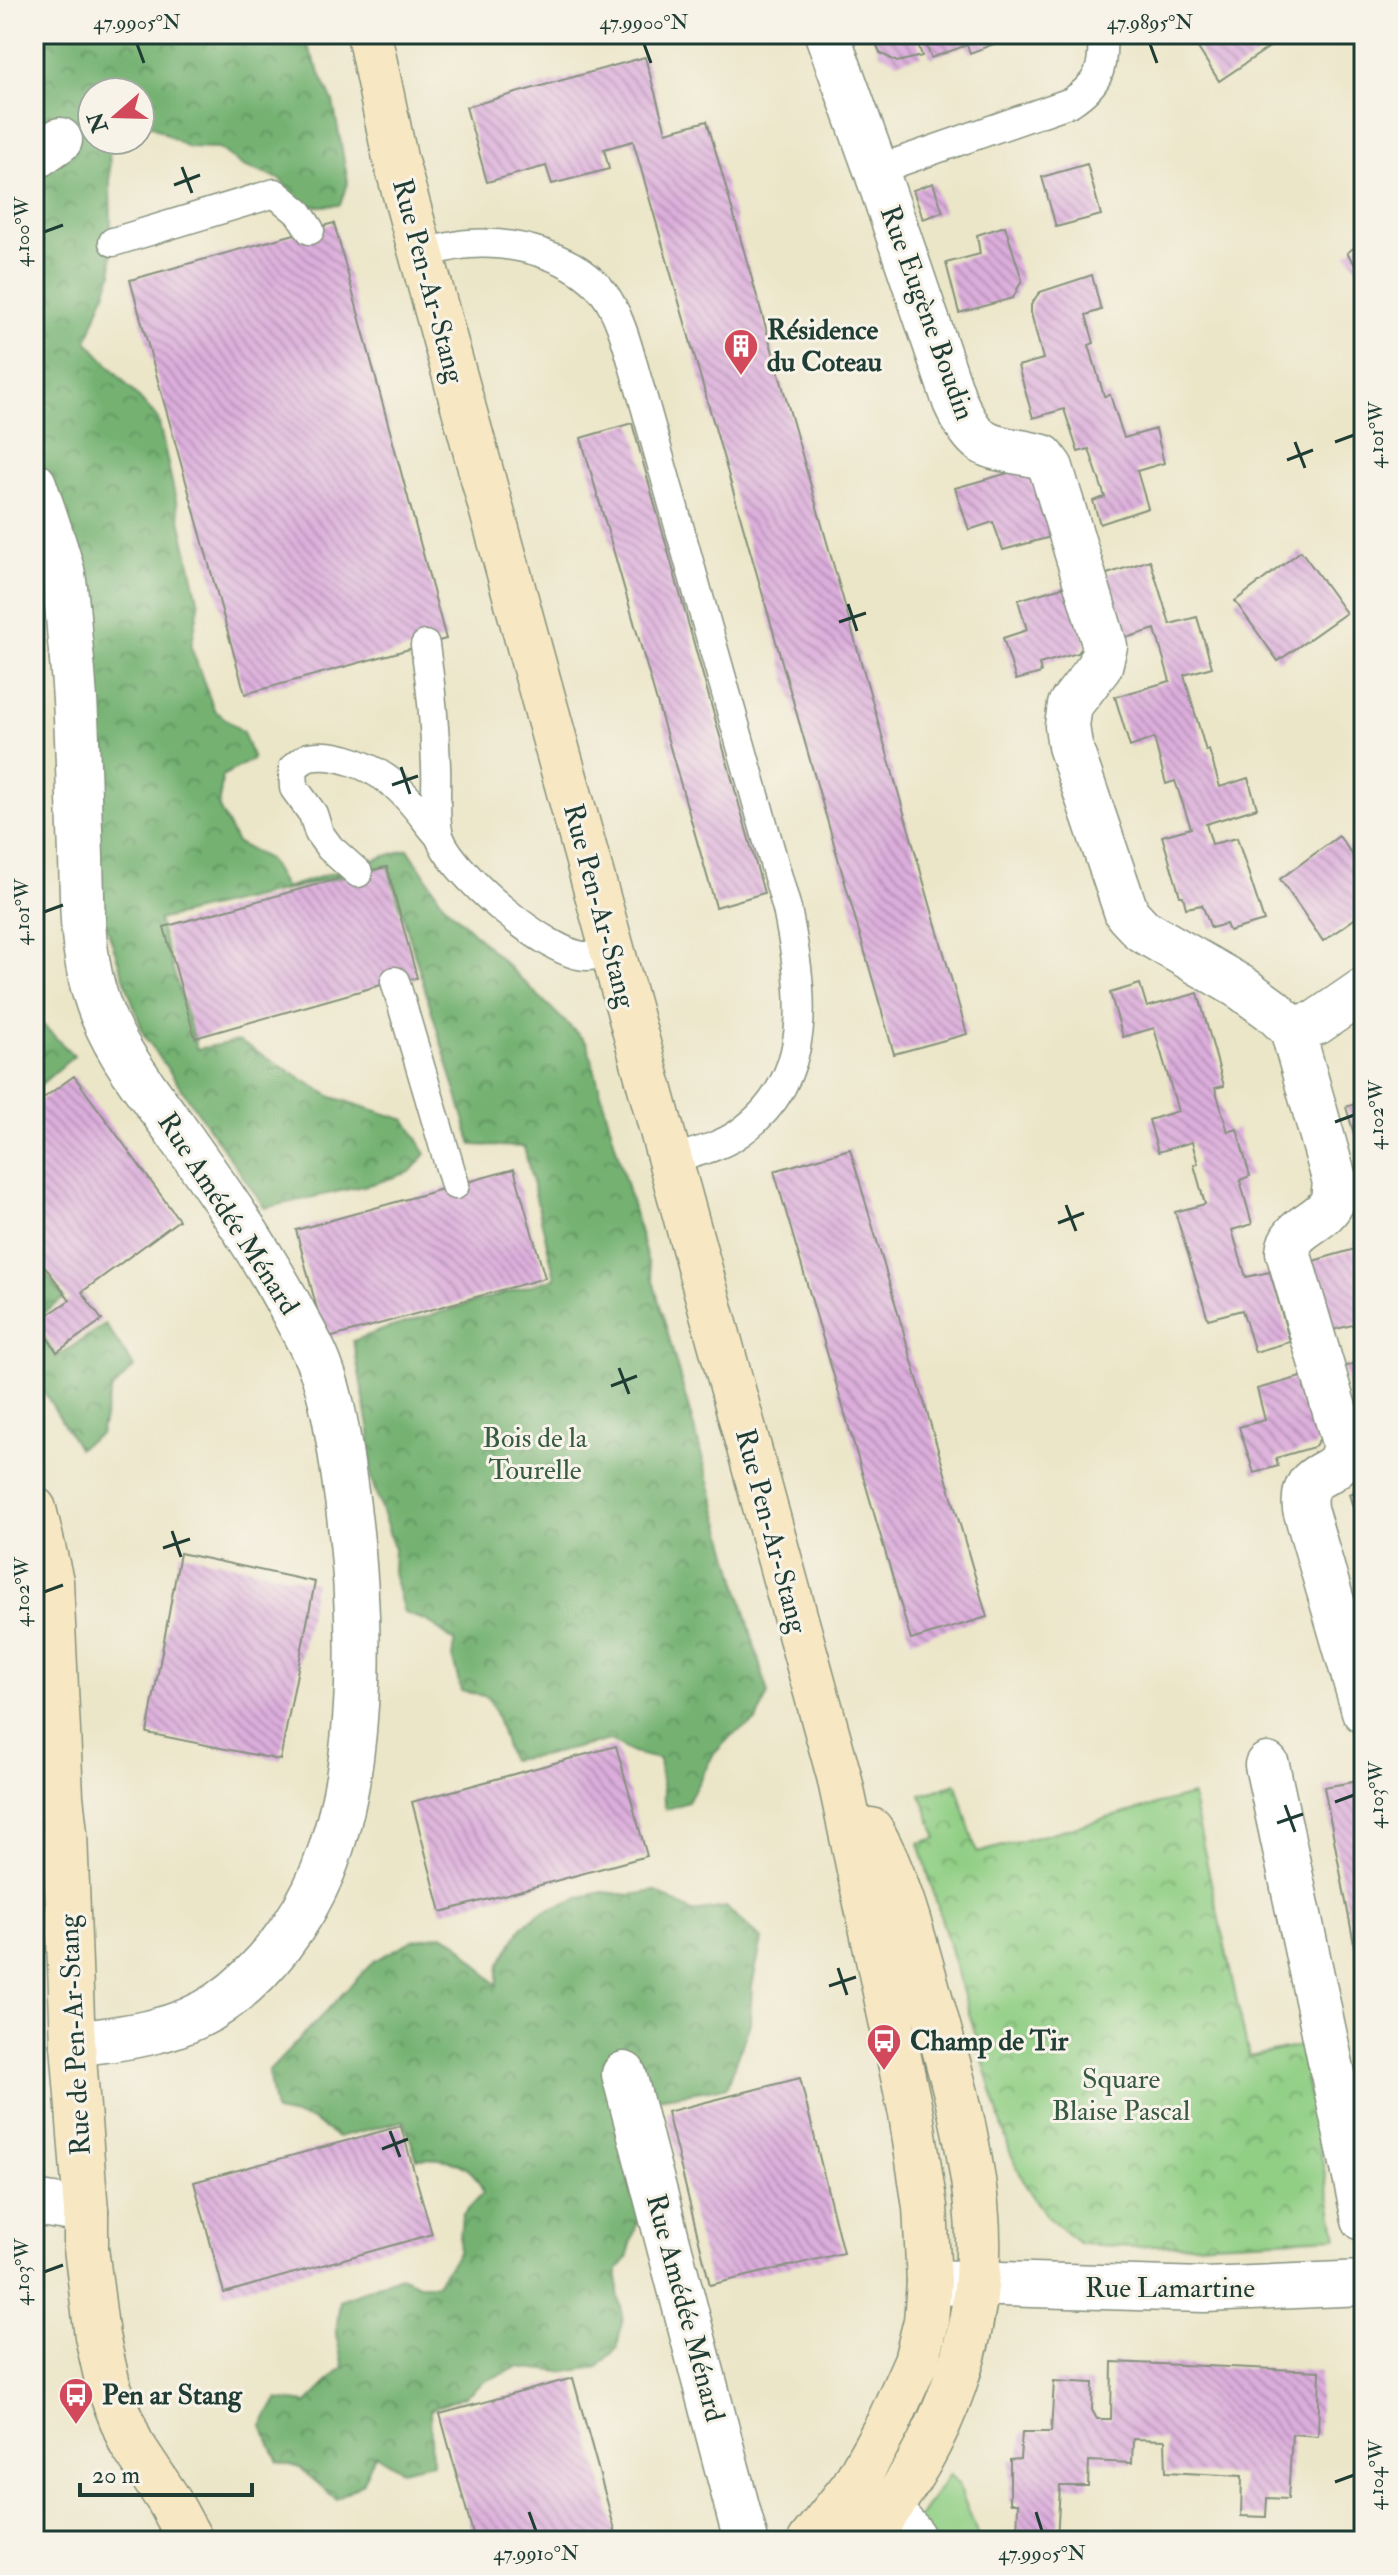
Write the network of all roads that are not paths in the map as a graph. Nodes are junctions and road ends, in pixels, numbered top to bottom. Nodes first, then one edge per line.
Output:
1 (369, 34) edge
2 (827, 34) edge
3 (1102, 34) edge
4 (876, 170) junction
5 (310, 230) dead end
6 (113, 242) dead end
7 (421, 254) junction
8 (34, 484) edge
9 (425, 645) dead end
10 (439, 836) junction
11 (358, 873) dead end
12 (611, 951) junction
13 (395, 981) dead end
14 (1364, 990) edge
15 (1292, 1029) junction
16 (669, 1160) junction
17 (455, 1185) dead end
18 (34, 1509) edge
19 (44, 1646) edge
20 (1364, 1711) edge
21 (1267, 1765) dead end
22 (839, 1776) junction
23 (47, 1782) edge
24 (73, 2044) junction
25 (624, 2074) dead end
26 (34, 2203) edge
27 (86, 2211) junction
28 (1364, 2219) edge
29 (929, 2282) junction
30 (976, 2283) junction
31 (1364, 2283) edge
32 (862, 2474) junction
33 (168, 2499) junction
34 (894, 2502) junction
35 (191, 2541) edge
36 (221, 2541) edge
37 (746, 2541) edge
38 (810, 2541) edge
39 (864, 2541) edge
40 (924, 2541) edge

1 - 7 street, Rue Pen-Ar-Stang
2 - 4 street, Rue Eugène Boudin
3 - 4 lane
4 - 15 street, Rue Eugène Boudin
5 - 6 lane
7 - 12 street, Rue Pen-Ar-Stang
7 - 16 lane
8 - 24 street, Rue Amédée Ménard
9 - 10 lane
10 - 11 lane
10 - 12 lane
12 - 16 street, Rue Pen-Ar-Stang
13 - 17 lane
14 - 15 street
15 - 20 street
16 - 22 street, Rue Pen-Ar-Stang
18 - 19 street, Rue de Pen-Ar-Stang
19 - 23 street, Rue de Pen-Ar-Stang
21 - 28 street
22 - 29 street
22 - 30 street
23 - 24 street, Rue de Pen-Ar-Stang
24 - 27 street, Rue de Pen-Ar-Stang
25 - 37 street, Rue Amédée Ménard
26 - 27 street
27 - 33 street, Rue de Pen-Ar-Stang
29 - 30 street, Rue Lamartine
29 - 32 street
30 - 31 street, Rue Lamartine
30 - 34 street
32 - 34 lane
32 - 38 street
33 - 35 street, Rue de Pen-Ar-Stang
33 - 36 street, Rue de Pen-Ar-Stang
34 - 39 street
34 - 40 lane

